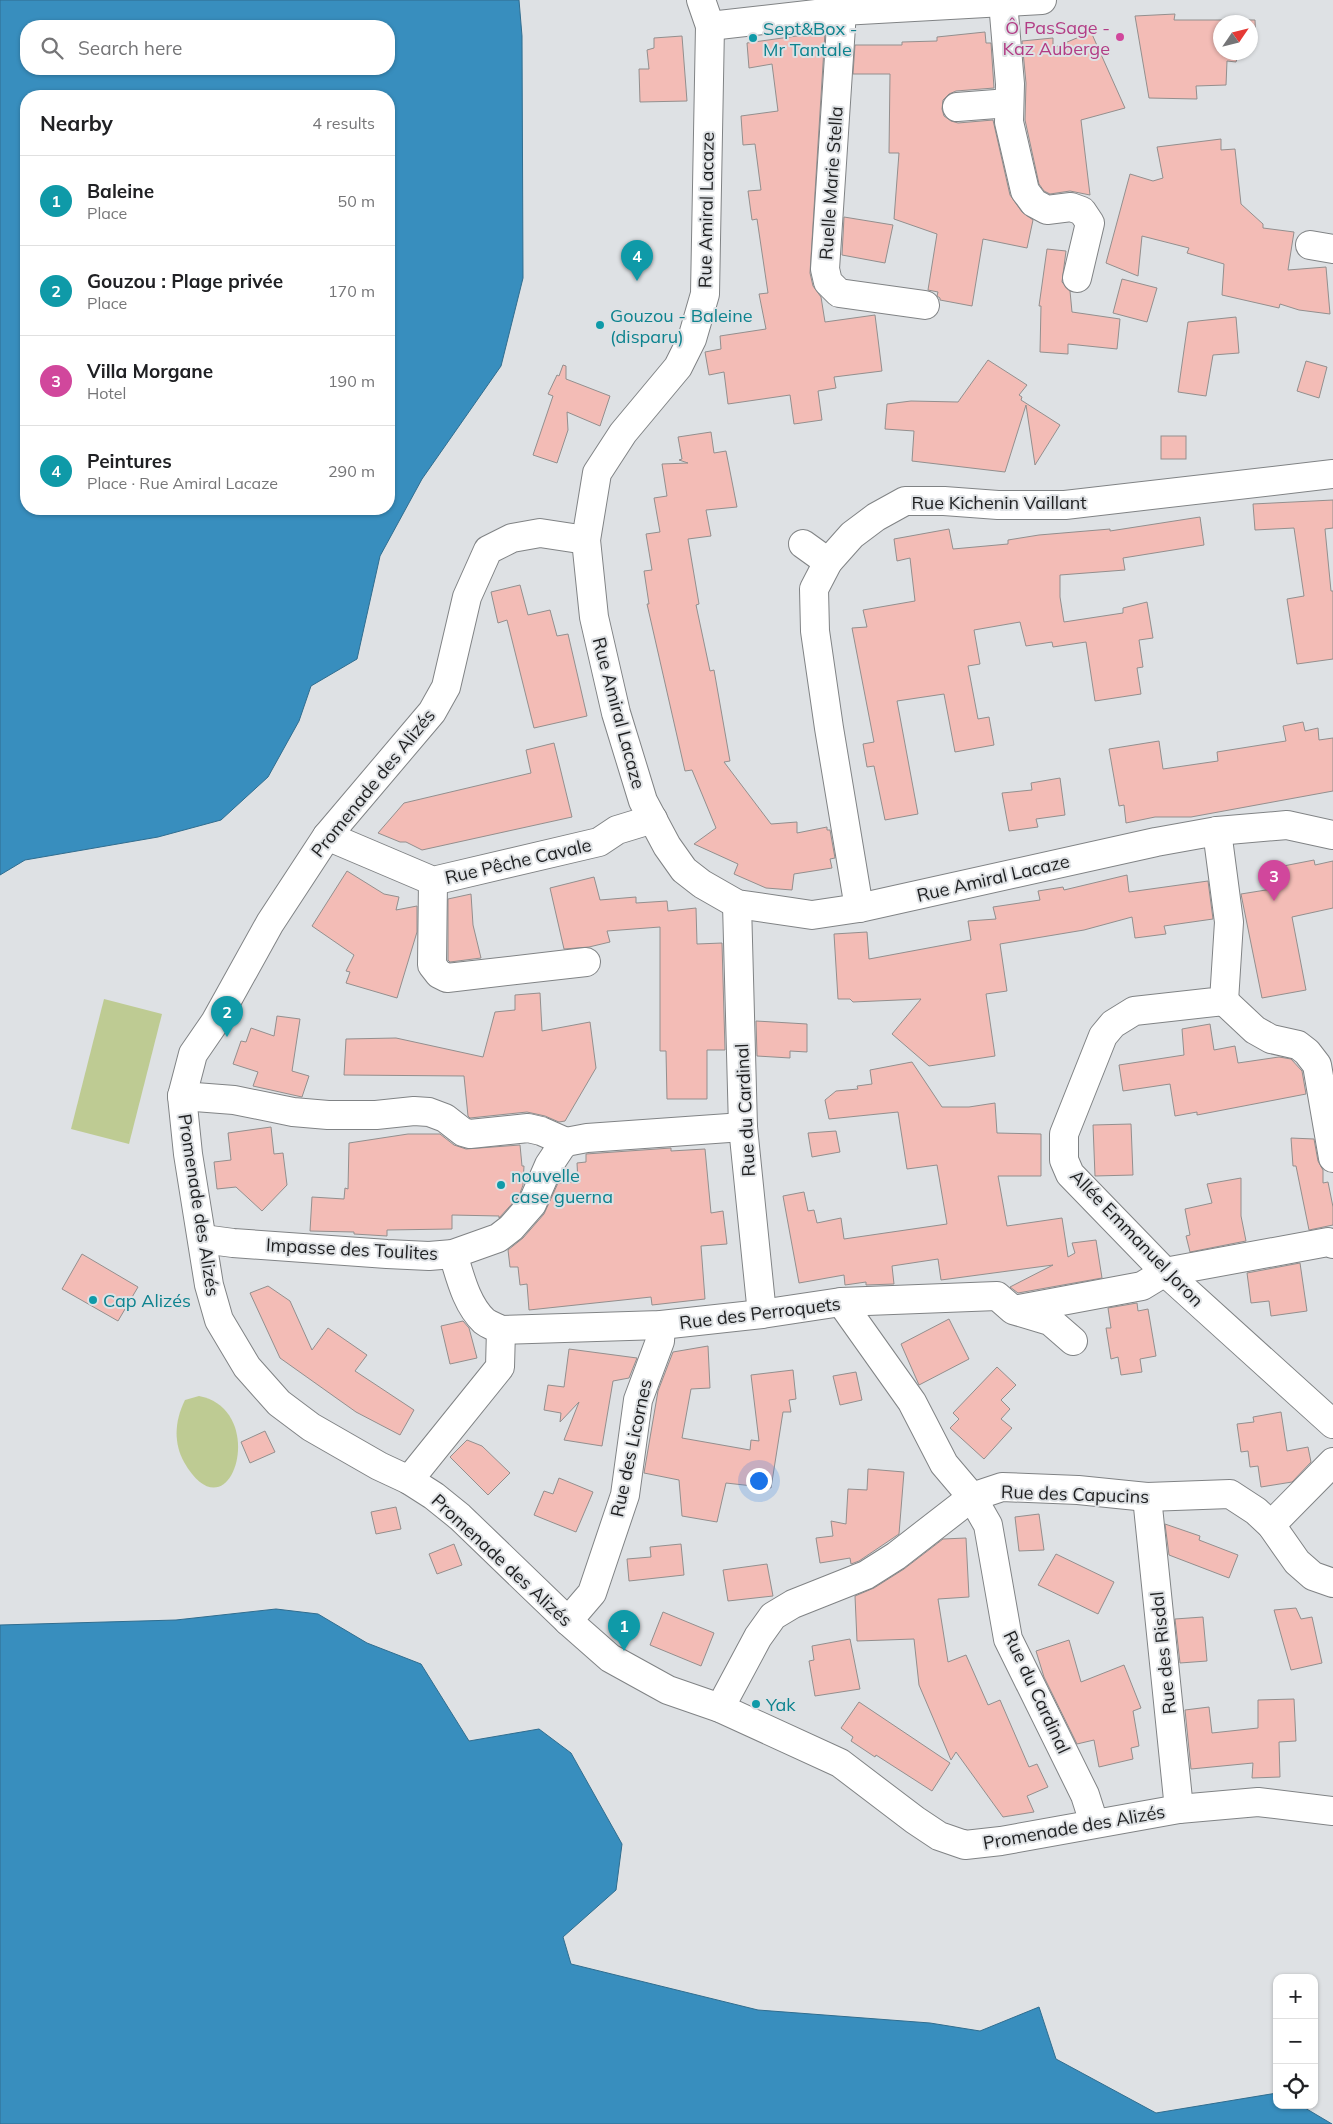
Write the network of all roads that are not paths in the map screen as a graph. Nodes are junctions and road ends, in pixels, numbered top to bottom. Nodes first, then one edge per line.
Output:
1 (701, 0) edge
2 (1042, 0) edge
3 (1003, 2) junction
4 (842, 11) junction
5 (710, 26) junction
6 (1009, 103) junction
7 (957, 107) dead end
8 (1077, 278) dead end
9 (925, 305) dead end
10 (1333, 474) edge
11 (586, 540) junction
12 (803, 544) dead end
13 (828, 562) junction
14 (653, 819) junction
15 (1217, 831) junction
16 (1333, 835) edge
17 (326, 836) junction
18 (433, 881) junction
19 (737, 904) junction
20 (859, 908) junction
21 (586, 962) dead end
22 (1224, 1000) junction
23 (182, 1096) junction
24 (743, 1127) junction
25 (566, 1142) junction
26 (1333, 1158) edge
27 (203, 1238) junction
28 (1333, 1244) edge
29 (453, 1254) junction
30 (1165, 1272) junction
31 (841, 1302) junction
32 (1013, 1310) junction
33 (762, 1314) junction
34 (661, 1325) junction
35 (501, 1330) junction
36 (1073, 1341) dead end
37 (1333, 1424) edge
38 (1333, 1462) edge
39 (409, 1480) junction
40 (972, 1497) junction
41 (1147, 1497) junction
42 (1271, 1525) junction
43 (1333, 1583) edge
44 (568, 1621) junction
45 (720, 1708) junction
46 (1178, 1809) junction
47 (1333, 1811) edge
48 (1094, 1823) junction

1 - 5 street, Rue Amiral Lacaze
2 - 3 street
3 - 4 street
3 - 6 street
4 - 5 street
4 - 9 street, Ruelle Marie Stella
5 - 11 street, Rue Amiral Lacaze
6 - 7 street
6 - 8 street
10 - 13 street, Rue Kichenin Vaillant
11 - 14 street, Rue Amiral Lacaze
11 - 17 street, Promenade des Alizés
12 - 13 street
13 - 20 street, Rue Kichenin Vaillant
14 - 18 street, Rue Pêche Cavale
14 - 19 street, Rue Amiral Lacaze
15 - 16 street, Rue Amiral Lacaze
15 - 20 street, Rue Amiral Lacaze
15 - 22 street
17 - 18 street, Rue Pêche Cavale
17 - 23 street, Promenade des Alizés
18 - 21 street
19 - 20 street, Rue Amiral Lacaze
19 - 24 street, Rue du Cardinal
22 - 26 street
22 - 30 street, Allée Emmanuel Joron
23 - 25 street
23 - 27 street, Promenade des Alizés
24 - 25 street
24 - 33 street, Rue du Cardinal
25 - 29 street, Impasse des Toulites
27 - 29 street, Impasse des Toulites
27 - 39 street, Promenade des Alizés
28 - 30 street
29 - 35 street
30 - 32 street
30 - 37 street, Allée Emmanuel Joron
31 - 32 street, Rue des Perroquets
31 - 33 street, Rue des Perroquets
31 - 40 street, Rue du Cardinal
32 - 36 street, Rue des Perroquets
33 - 34 street, Rue des Perroquets
34 - 35 street, Rue des Perroquets
34 - 44 street, Rue des Licornes
35 - 39 street
38 - 42 street
39 - 44 street, Promenade des Alizés
40 - 41 street, Rue des Capucins
40 - 45 street, Rue des Capucins
40 - 48 street, Rue du Cardinal
41 - 42 street, Rue des Capucins
41 - 46 street, Rue des Risdal
42 - 43 street, Rue des Capucins
44 - 45 street, Promenade des Alizés
45 - 48 street, Promenade des Alizés
46 - 47 street, Promenade des Alizés
46 - 48 street, Promenade des Alizés

